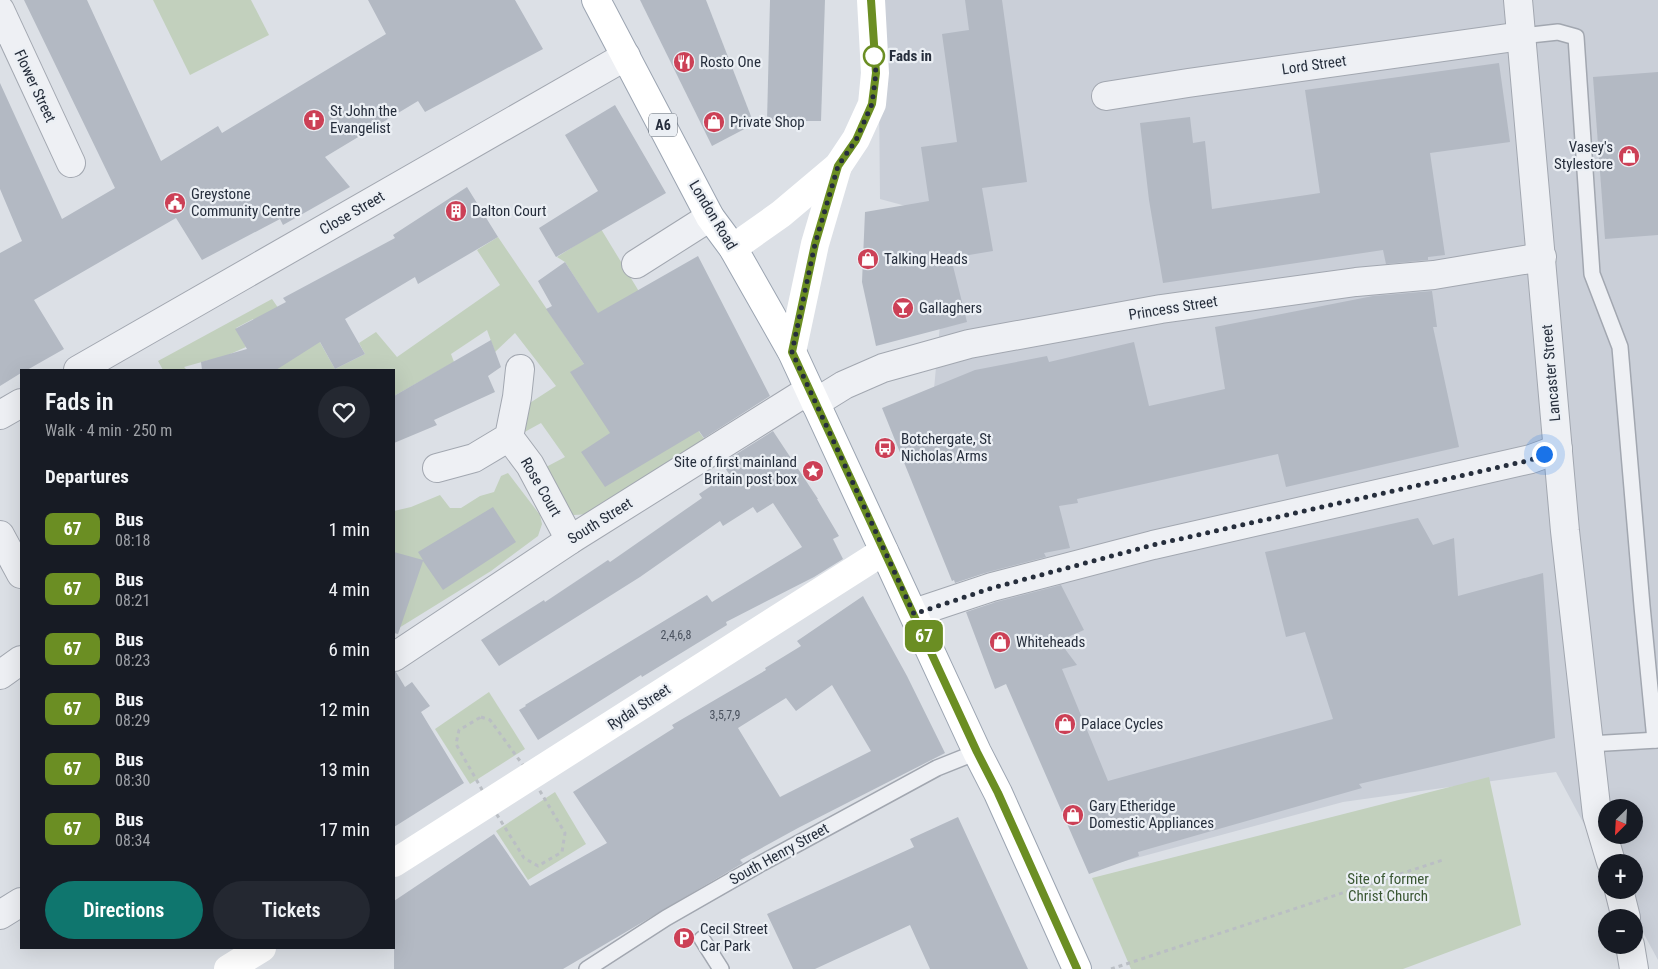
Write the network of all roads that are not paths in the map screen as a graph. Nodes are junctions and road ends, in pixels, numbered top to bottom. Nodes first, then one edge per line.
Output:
1 (596, 0) edge
2 (871, 0) edge
3 (1518, 0) edge
4 (0, 10) edge
5 (1522, 36) junction
6 (626, 56) junction
7 (1106, 96) dead end
8 (71, 162) dead end
9 (838, 166) junction
10 (710, 217) junction
11 (733, 248) junction
12 (1542, 257) junction
13 (636, 264) dead end
14 (792, 352) junction
15 (80, 369) edge
16 (520, 369) dead end
17 (812, 397) junction
18 (20, 404) edge
19 (0, 415) edge
20 (509, 437) junction
21 (1558, 450) junction
22 (437, 468) dead end
23 (0, 535) edge
24 (570, 540) junction
25 (884, 551) junction
26 (20, 572) edge
27 (914, 614) junction
28 (395, 656) edge
29 (20, 661) edge
30 (0, 675) edge
31 (1657, 740) edge
32 (1589, 744) junction
33 (977, 752) junction
34 (1609, 854) edge
35 (395, 862) edge
36 (20, 903) edge
37 (0, 915) edge
38 (702, 939) dead end
39 (260, 949) edge
40 (1632, 954) edge
41 (228, 969) edge
42 (587, 969) edge
43 (721, 969) edge
44 (1076, 969) edge
45 (1634, 969) edge

1 - 6 street, London Road / A6
2 - 9 street
3 - 5 street, Lancaster Street
4 - 8 street, Flower Street
5 - 7 street, Lord Street
5 - 12 street, Lancaster Street
5 - 31 lane
6 - 10 street, London Road / A6
6 - 15 street, Close Street
9 - 11 street
9 - 14 street
10 - 11 street, London Road / A6
10 - 13 street
11 - 14 street, London Road / A6
12 - 17 street, Princess Street
12 - 21 street, Lancaster Street
14 - 17 street, London Road / A6
16 - 20 street
17 - 24 street, South Street
17 - 25 street, A6
18 - 19 street
20 - 22 street
20 - 24 street, Rose Court
21 - 27 street
21 - 32 street, Lancaster Street
23 - 26 street
24 - 28 street, South Street
25 - 27 street, A6
25 - 35 street, Rydal Street
27 - 33 street, A6
29 - 30 street
31 - 32 lane
32 - 34 street, Lancaster Street
33 - 42 lane, South Henry Street
33 - 44 street, A6
36 - 37 street
38 - 43 lane
39 - 41 street
40 - 45 street

